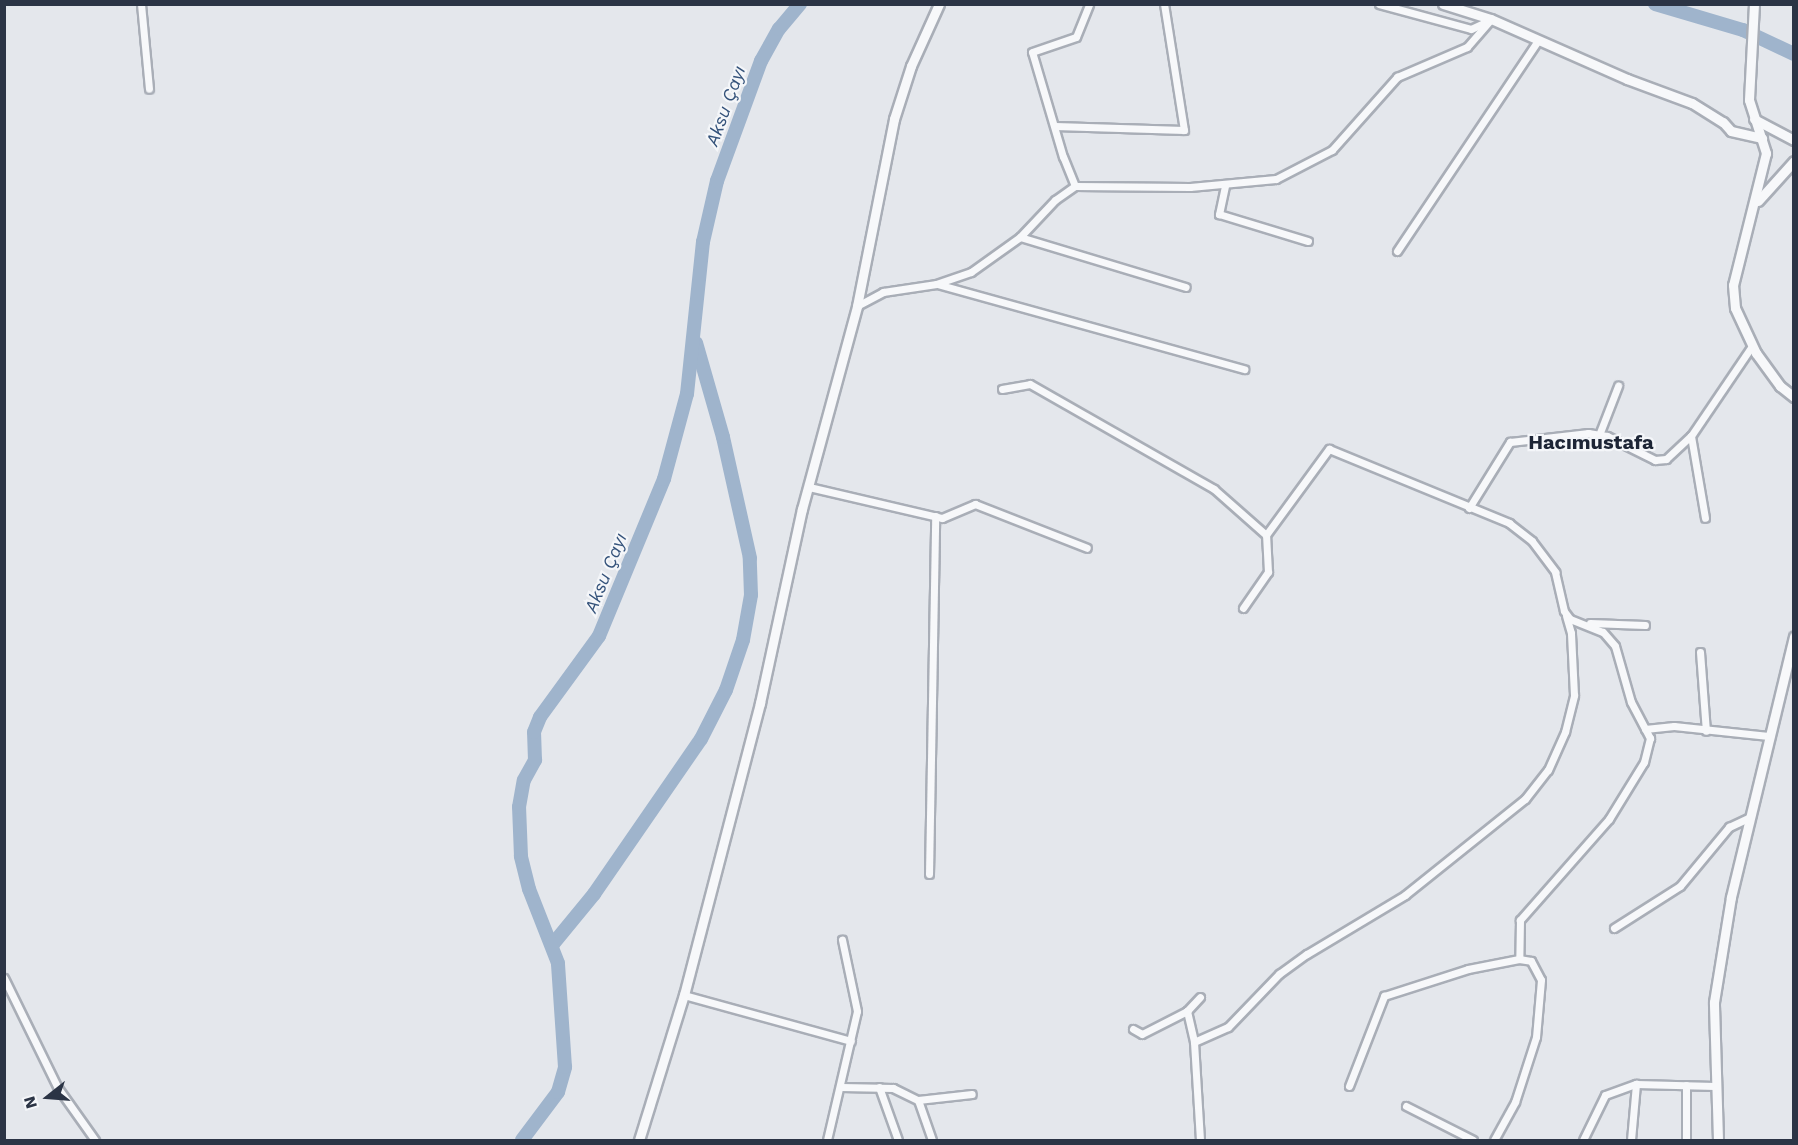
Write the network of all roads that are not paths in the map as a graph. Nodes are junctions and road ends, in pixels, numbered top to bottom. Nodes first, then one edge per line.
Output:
1 (141, 4) edge
2 (939, 4) edge
3 (1089, 4) edge
4 (1164, 4) edge
5 (1378, 4) edge
6 (1443, 4) edge
7 (1754, 4) edge
8 (1491, 19) junction
9 (1538, 40) junction
10 (149, 90) dead end
11 (1752, 118) junction
12 (1055, 126) junction
13 (1762, 138) junction
14 (1794, 140) edge
15 (1794, 161) edge
16 (1075, 186) junction
17 (1225, 186) junction
18 (1755, 205) junction
19 (1020, 237) junction
20 (1308, 241) dead end
21 (1397, 251) dead end
22 (936, 284) junction
23 (1186, 287) dead end
24 (857, 306) junction
25 (1752, 346) junction
26 (1244, 369) dead end
27 (1618, 386) dead end
28 (1002, 389) dead end
29 (1794, 397) edge
30 (1599, 435) junction
31 (1691, 436) junction
32 (809, 487) junction
33 (1469, 508) junction
34 (935, 516) junction
35 (1705, 518) dead end
36 (1266, 535) junction
37 (1087, 548) dead end
38 (1243, 608) dead end
39 (1564, 611) junction
40 (1587, 623) junction
41 (1645, 625) dead end
42 (1794, 636) edge
43 (1700, 652) dead end
44 (1645, 729) junction
45 (1706, 731) junction
46 (1768, 736) junction
47 (1750, 818) junction
48 (929, 874) dead end
49 (1614, 928) dead end
50 (842, 940) dead end
51 (1519, 959) junction
52 (4, 978) edge
53 (684, 995) junction
54 (1200, 997) dead end
55 (1186, 1011) junction
56 (1133, 1029) dead end
57 (851, 1041) junction
58 (1194, 1042) junction
59 (1636, 1084) junction
60 (1686, 1085) junction
61 (1350, 1086) dead end
62 (1715, 1086) junction
63 (841, 1087) junction
64 (879, 1087) junction
65 (972, 1094) dead end
66 (918, 1100) junction
67 (1406, 1106) dead end
68 (828, 1132) junction
69 (1585, 1138) edge
70 (95, 1140) edge
71 (639, 1140) edge
72 (827, 1140) edge
73 (833, 1140) edge
74 (898, 1140) edge
75 (932, 1140) edge
76 (1200, 1140) edge
77 (1473, 1140) edge
78 (1494, 1140) edge
79 (1631, 1140) edge
80 (1686, 1140) edge
81 (1718, 1140) edge

1 - 10 street
2 - 24 street
3 - 12 street
4 - 12 street
5 - 8 street
6 - 8 street
7 - 11 street
8 - 9 street
8 - 17 street
9 - 13 street
9 - 21 street
11 - 13 street
11 - 14 street
12 - 16 street
13 - 18 street
15 - 18 street
16 - 17 street
16 - 19 street
17 - 20 street
18 - 25 street
19 - 22 street
19 - 23 street
22 - 24 street
22 - 26 street
24 - 32 street
25 - 29 street
25 - 31 street
27 - 30 street
28 - 36 street
30 - 31 street
30 - 33 street
31 - 35 street
32 - 34 street
32 - 53 street
33 - 36 street
33 - 39 street
34 - 37 street
34 - 48 street
36 - 38 street
39 - 40 street
39 - 58 street
40 - 41 street
40 - 44 street
42 - 46 street
43 - 45 street
44 - 45 street
44 - 51 street
45 - 46 street
46 - 47 street
47 - 49 street
47 - 62 street
50 - 57 street
51 - 61 street
51 - 78 street
52 - 70 street
53 - 57 street
53 - 71 street
54 - 55 street
55 - 56 street
55 - 58 street
57 - 63 street
58 - 76 street
59 - 60 street
59 - 69 street
59 - 79 street
60 - 62 street
60 - 80 street
62 - 81 street
63 - 64 street
63 - 68 street
64 - 66 street
64 - 74 street
65 - 66 street
66 - 75 street
67 - 77 street
68 - 72 street
68 - 73 street

